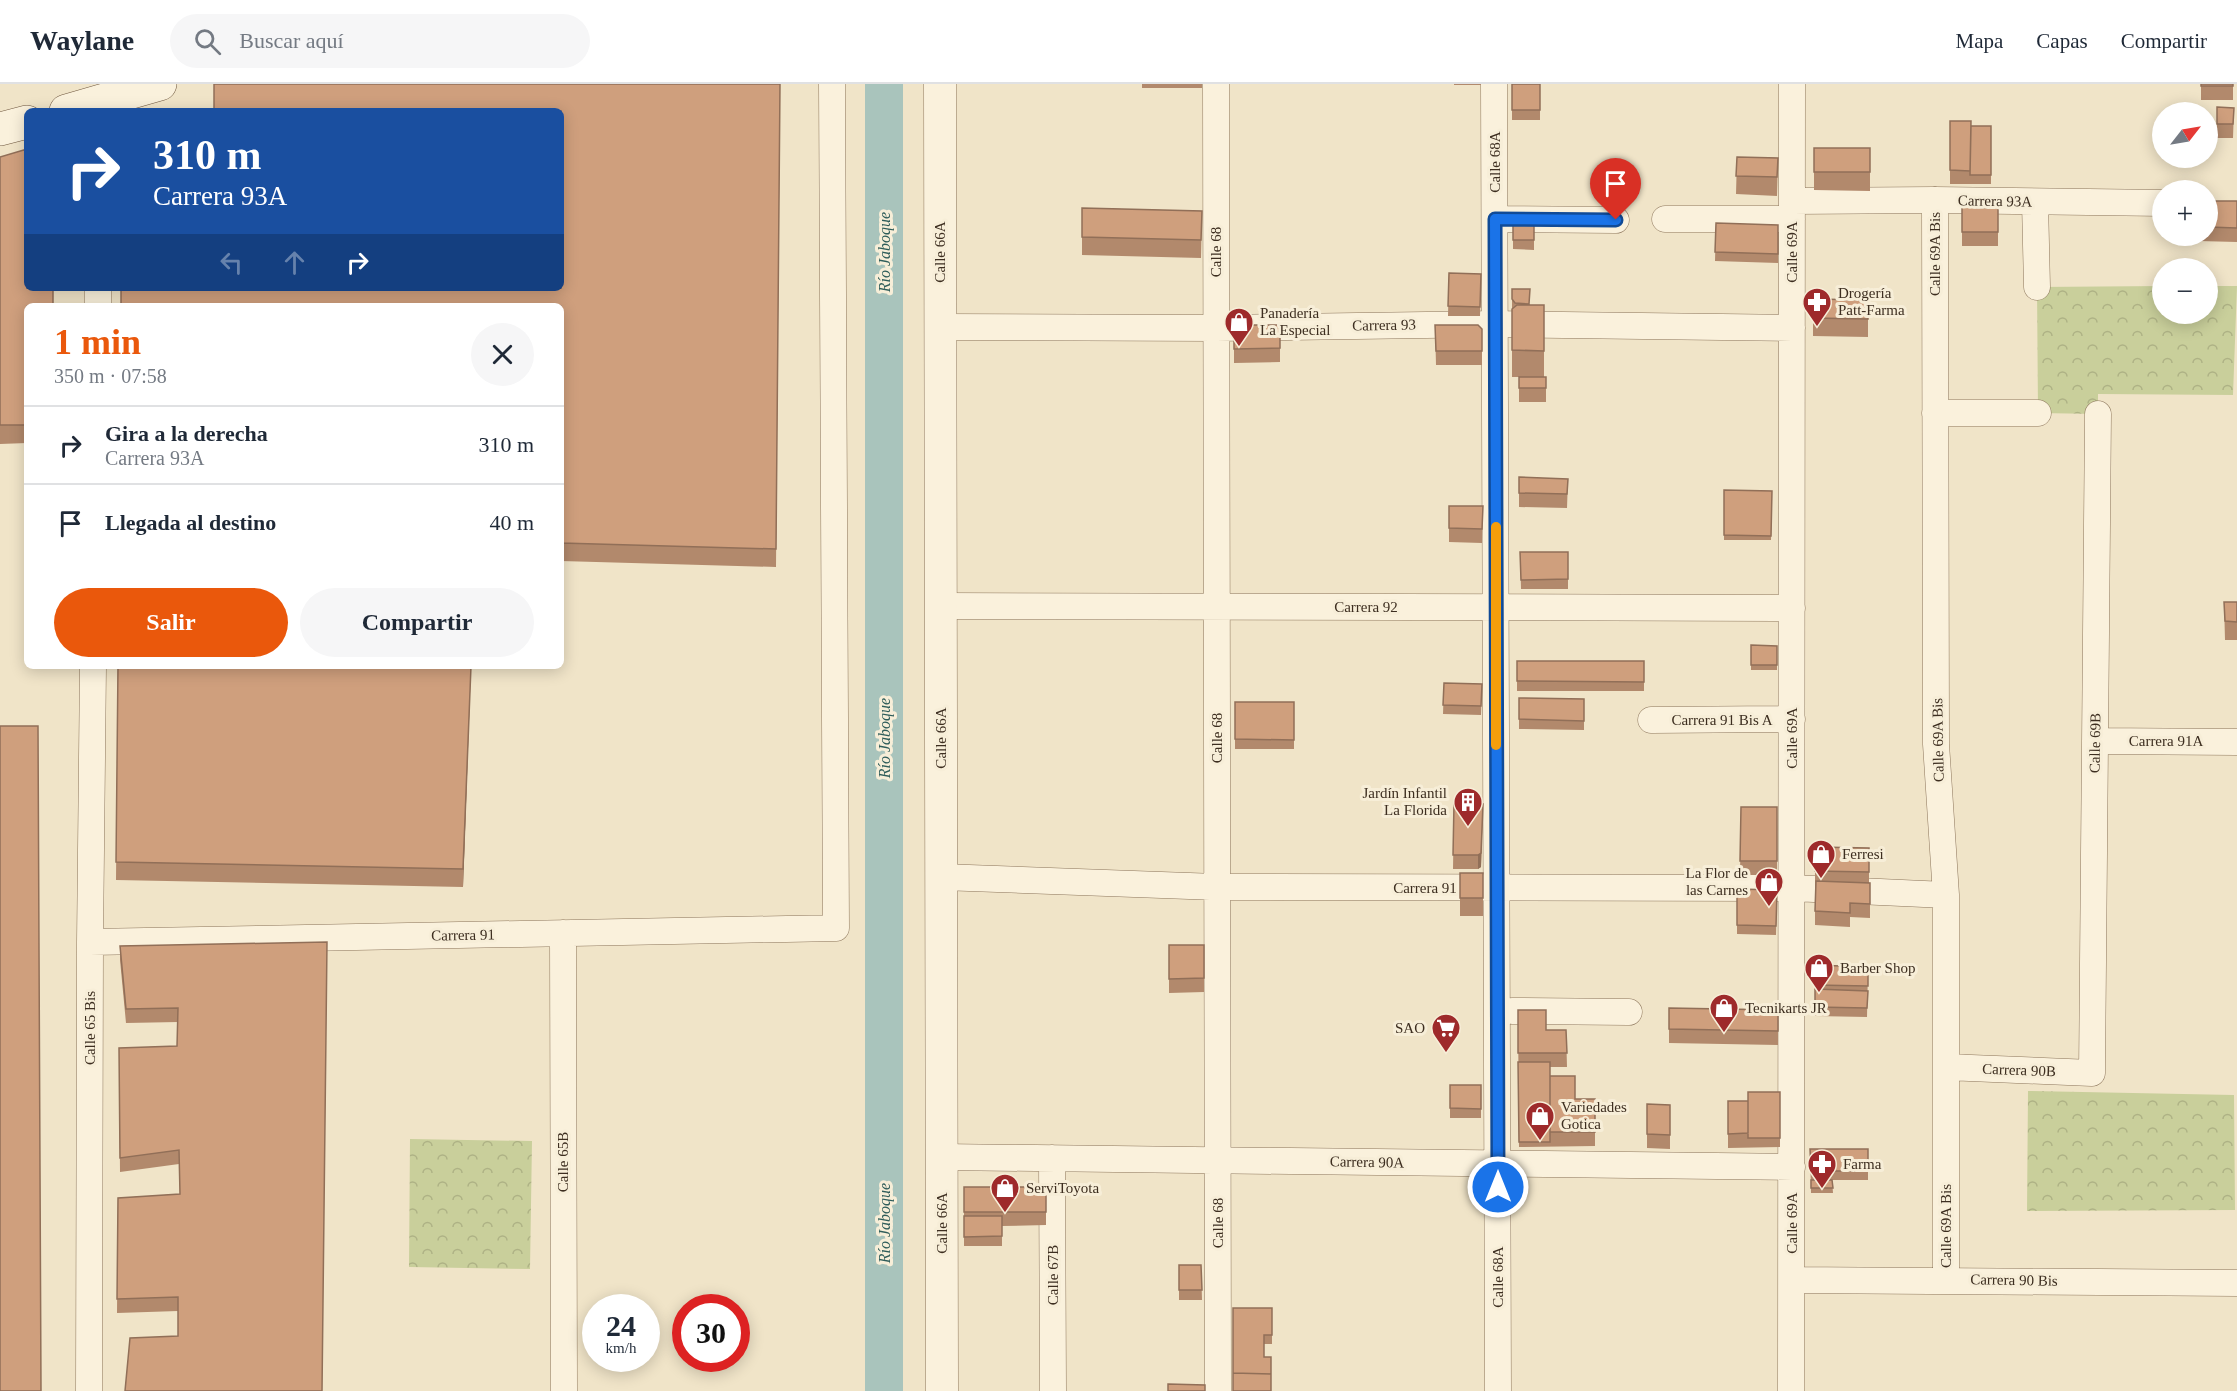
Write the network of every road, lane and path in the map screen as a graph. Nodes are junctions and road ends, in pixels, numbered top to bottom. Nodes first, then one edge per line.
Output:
1 (160, 84) edge
2 (832, 84) edge
3 (940, 84) edge
4 (1216, 84) edge
5 (1494, 84) edge
6 (1792, 84) edge
7 (99, 106) edge
8 (24, 123) edge
9 (0, 129) edge
10 (1935, 200) junction
11 (2035, 202) junction
12 (2152, 203) edge
13 (1792, 210) junction
14 (1495, 219) junction
15 (1665, 219) dead end
16 (1616, 220) dead end
17 (2037, 287) dead end
18 (1495, 324) junction
19 (940, 327) junction
20 (1216, 328) junction
21 (1792, 328) junction
22 (1935, 413) junction
23 (2038, 413) dead end
24 (2098, 414) dead end
25 (941, 606) junction
26 (1216, 607) junction
27 (1496, 607) junction
28 (1792, 608) junction
29 (93, 669) edge
30 (1792, 719) junction
31 (1651, 720) dead end
32 (2095, 741) junction
33 (2237, 742) edge
34 (941, 877) junction
35 (1217, 887) junction
36 (1497, 888) junction
37 (1792, 888) junction
38 (1946, 895) junction
39 (563, 933) junction
40 (90, 942) junction
41 (1497, 1011) junction
42 (1629, 1012) dead end
43 (1946, 1067) junction
44 (2092, 1073) joint
45 (942, 1157) junction
46 (1052, 1158) junction
47 (1217, 1160) junction
48 (1498, 1164) junction
49 (1792, 1167) junction
50 (1792, 1280) junction
51 (1946, 1280) junction
52 (2237, 1283) edge
53 (89, 1391) edge
54 (564, 1391) edge
55 (942, 1391) edge
56 (1053, 1391) edge
57 (1218, 1391) edge
58 (1498, 1391) edge
59 (1791, 1391) edge

1 - 7 main road
2 - 39 street, Carrera 91
3 - 19 street, Calle 66A
4 - 20 street, Calle 68
5 - 14 street, Calle 68A
6 - 13 street, Calle 69A
8 - 9 main road
10 - 11 street, Carrera 93A
10 - 13 street, Carrera 93A
10 - 22 street, Calle 69A Bis
11 - 12 street, Carrera 93A
11 - 17 street
13 - 15 street, Carrera 93A
13 - 21 street, Calle 69A
14 - 16 street
14 - 18 street, Calle 68A
18 - 20 street, Carrera 93
18 - 21 street, Carrera 93
18 - 27 street, Calle 68A
19 - 20 street, Carrera 93
19 - 25 street, Calle 66A
20 - 26 street, Calle 68
21 - 28 street, Calle 69A
22 - 23 street
22 - 38 street, Calle 69A Bis
24 - 32 street, Calle 69B
25 - 26 street, Carrera 92
25 - 34 street, Calle 66A
26 - 27 street, Carrera 92
26 - 35 street, Calle 68
27 - 28 street, Carrera 92
27 - 36 street, Calle 68A
28 - 30 street, Calle 69A
29 - 40 street, Calle 65 Bis
30 - 31 street, Carrera 91 Bis A
30 - 37 street, Calle 69A
32 - 33 street, Carrera 91A
32 - 44 street, Calle 69B
34 - 35 street, Carrera 91
34 - 45 street, Calle 66A
35 - 36 street, Carrera 91
35 - 47 street, Calle 68
36 - 37 street, Carrera 91
36 - 41 street, Calle 68A
37 - 38 street, Carrera 91
37 - 49 street, Calle 69A
38 - 43 street, Calle 69A Bis
39 - 40 street, Carrera 91
39 - 54 street, Calle 65B
40 - 53 street, Calle 65 Bis
41 - 42 street
41 - 48 street, Calle 68A
43 - 44 street, Carrera 90B
43 - 51 street, Calle 69A Bis
45 - 46 street, Carrera 90A
45 - 55 street, Calle 66A
46 - 47 street, Carrera 90A
46 - 56 street, Calle 67B
47 - 48 street, Carrera 90A
47 - 57 street, Calle 68
48 - 49 street, Carrera 90A
48 - 58 street, Calle 68A
49 - 50 street, Calle 69A
50 - 51 street, Carrera 90 Bis
50 - 59 street, Calle 69A
51 - 52 street, Carrera 90 Bis

